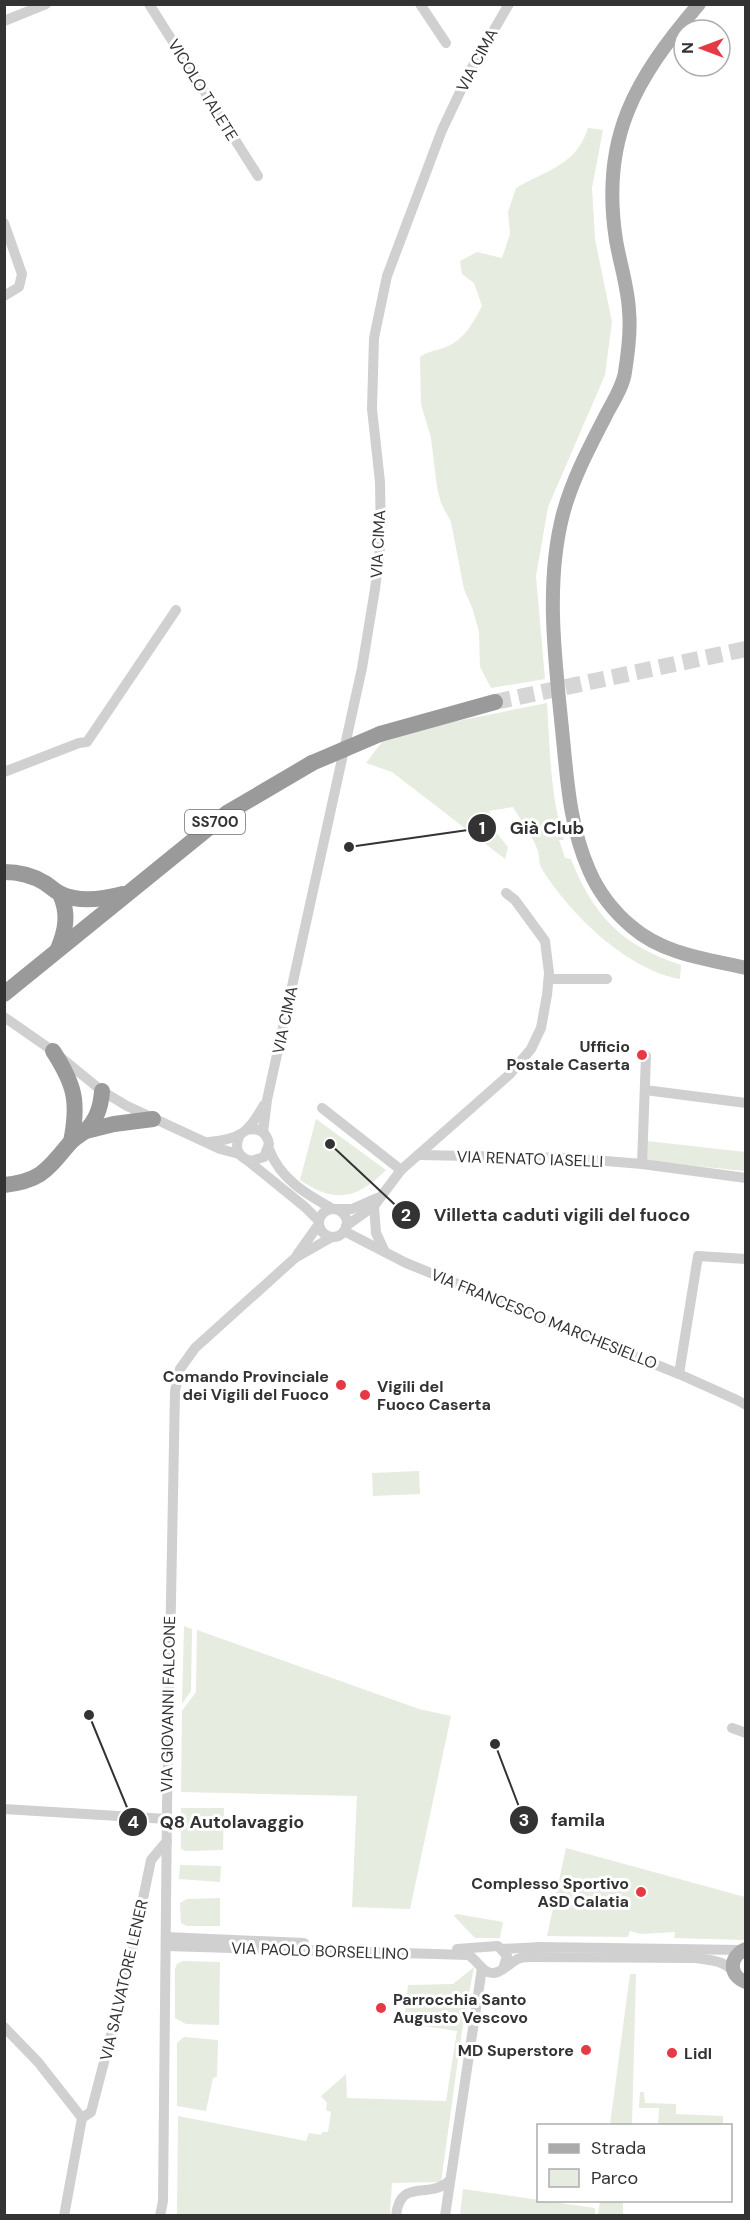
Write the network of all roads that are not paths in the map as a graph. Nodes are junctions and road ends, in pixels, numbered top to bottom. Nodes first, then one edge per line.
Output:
1 (46, 4) edge
2 (149, 4) edge
3 (420, 4) edge
4 (509, 4) edge
5 (699, 4) edge
6 (4, 21) edge
7 (446, 43) dead end
8 (258, 176) dead end
9 (4, 223) edge
10 (4, 296) edge
11 (176, 610) dead end
12 (495, 702) tunnel mouth
13 (4, 772) edge
14 (4, 873) edge
15 (506, 893) dead end
16 (60, 894) junction
17 (126, 894) junction
18 (58, 949) junction
19 (746, 968) edge
20 (549, 979) junction
21 (607, 979) dead end
22 (4, 994) edge
23 (4, 1017) edge
24 (53, 1051) junction
25 (646, 1056) dead end
26 (102, 1090) junction
27 (645, 1090) junction
28 (267, 1100) junction
29 (746, 1103) edge
30 (322, 1108) dead end
31 (153, 1119) junction
32 (81, 1125) junction
33 (263, 1132) junction
34 (243, 1133) junction
35 (208, 1143) junction
36 (269, 1149) junction
37 (418, 1155) junction
38 (243, 1157) junction
39 (642, 1164) junction
40 (401, 1170) junction
41 (746, 1179) edge
42 (4, 1185) edge
43 (376, 1202) junction
44 (335, 1209) junction
45 (319, 1223) junction
46 (345, 1228) junction
47 (332, 1237) junction
48 (385, 1252) junction
49 (295, 1258) junction
50 (746, 1259) edge
51 (679, 1374) junction
52 (746, 1405) edge
53 (732, 1728) dead end
54 (746, 1733) edge
55 (4, 1809) edge
56 (167, 1819) junction
57 (166, 1841) junction
58 (166, 1942) junction
59 (489, 1946) junction
60 (502, 1949) junction
61 (744, 1949) edge
62 (477, 1960) junction
63 (501, 1970) junction
64 (733, 1971) junction
65 (746, 1983) edge
66 (480, 1993) junction
67 (4, 2027) edge
68 (82, 2118) junction
69 (450, 2180) junction
70 (429, 2190) junction
71 (163, 2201) junction
72 (64, 2216) edge
73 (159, 2216) edge
74 (166, 2216) edge
75 (396, 2216) edge
76 (444, 2216) edge

1 - 6 street
2 - 8 street, VICOLO TALETE
3 - 7 street
4 - 28 street, VIA CIMA
5 - 19 main road
9 - 10 street
11 - 13 street
12 - 17 highway, SS700, bridge
14 - 16 highway, SS700
15 - 20 street
16 - 17 highway, SS700
16 - 18 highway
17 - 18 highway, SS700
18 - 22 highway, SS700
20 - 21 street
20 - 37 street
23 - 24 street
24 - 26 street
24 - 32 highway
25 - 27 street
26 - 31 street
26 - 32 highway
27 - 29 street
27 - 39 street
28 - 33 street, VIA CIMA
28 - 34 street, VIA CIMA
30 - 40 street
31 - 32 highway
31 - 35 street
32 - 42 highway
33 - 34 street
33 - 36 street
34 - 35 street
34 - 38 street
35 - 38 street
36 - 38 street
36 - 44 street
37 - 39 street, VIA RENATO IASELLI
37 - 40 street
38 - 45 street
39 - 41 street, VIA RENATO IASELLI
40 - 43 street
43 - 44 street
43 - 46 street
43 - 48 street
44 - 45 street
44 - 46 street
45 - 47 street
45 - 49 street, VIA GIOVANNI FALCONE
46 - 47 street
46 - 48 street, VIA FRANCESCO MARCHESIELLO
47 - 49 street, VIA GIOVANNI FALCONE
48 - 51 street, VIA FRANCESCO MARCHESIELLO
49 - 56 street, VIA GIOVANNI FALCONE
50 - 51 street
51 - 52 street, VIA FRANCESCO MARCHESIELLO
53 - 54 street
55 - 56 street
56 - 57 street, VIA GIOVANNI FALCONE
57 - 58 street, VIA GIOVANNI FALCONE
57 - 68 street, VIA SALVATORE LENER
58 - 62 street, VIA PAOLO BORSELLINO
58 - 71 street, VIA GIOVANNI FALCONE
59 - 60 street
59 - 62 street
59 - 62 street
60 - 61 street
60 - 63 street
61 - 64 main road
62 - 63 street
62 - 66 street
63 - 64 street
63 - 66 street
64 - 65 main road
66 - 69 street
67 - 68 street
68 - 72 street, VIA SALVATORE LENER
69 - 70 street
69 - 76 street
70 - 75 street
70 - 76 street
71 - 73 street, VIA GIOVANNI FALCONE
71 - 74 street, VIA GIOVANNI FALCONE

